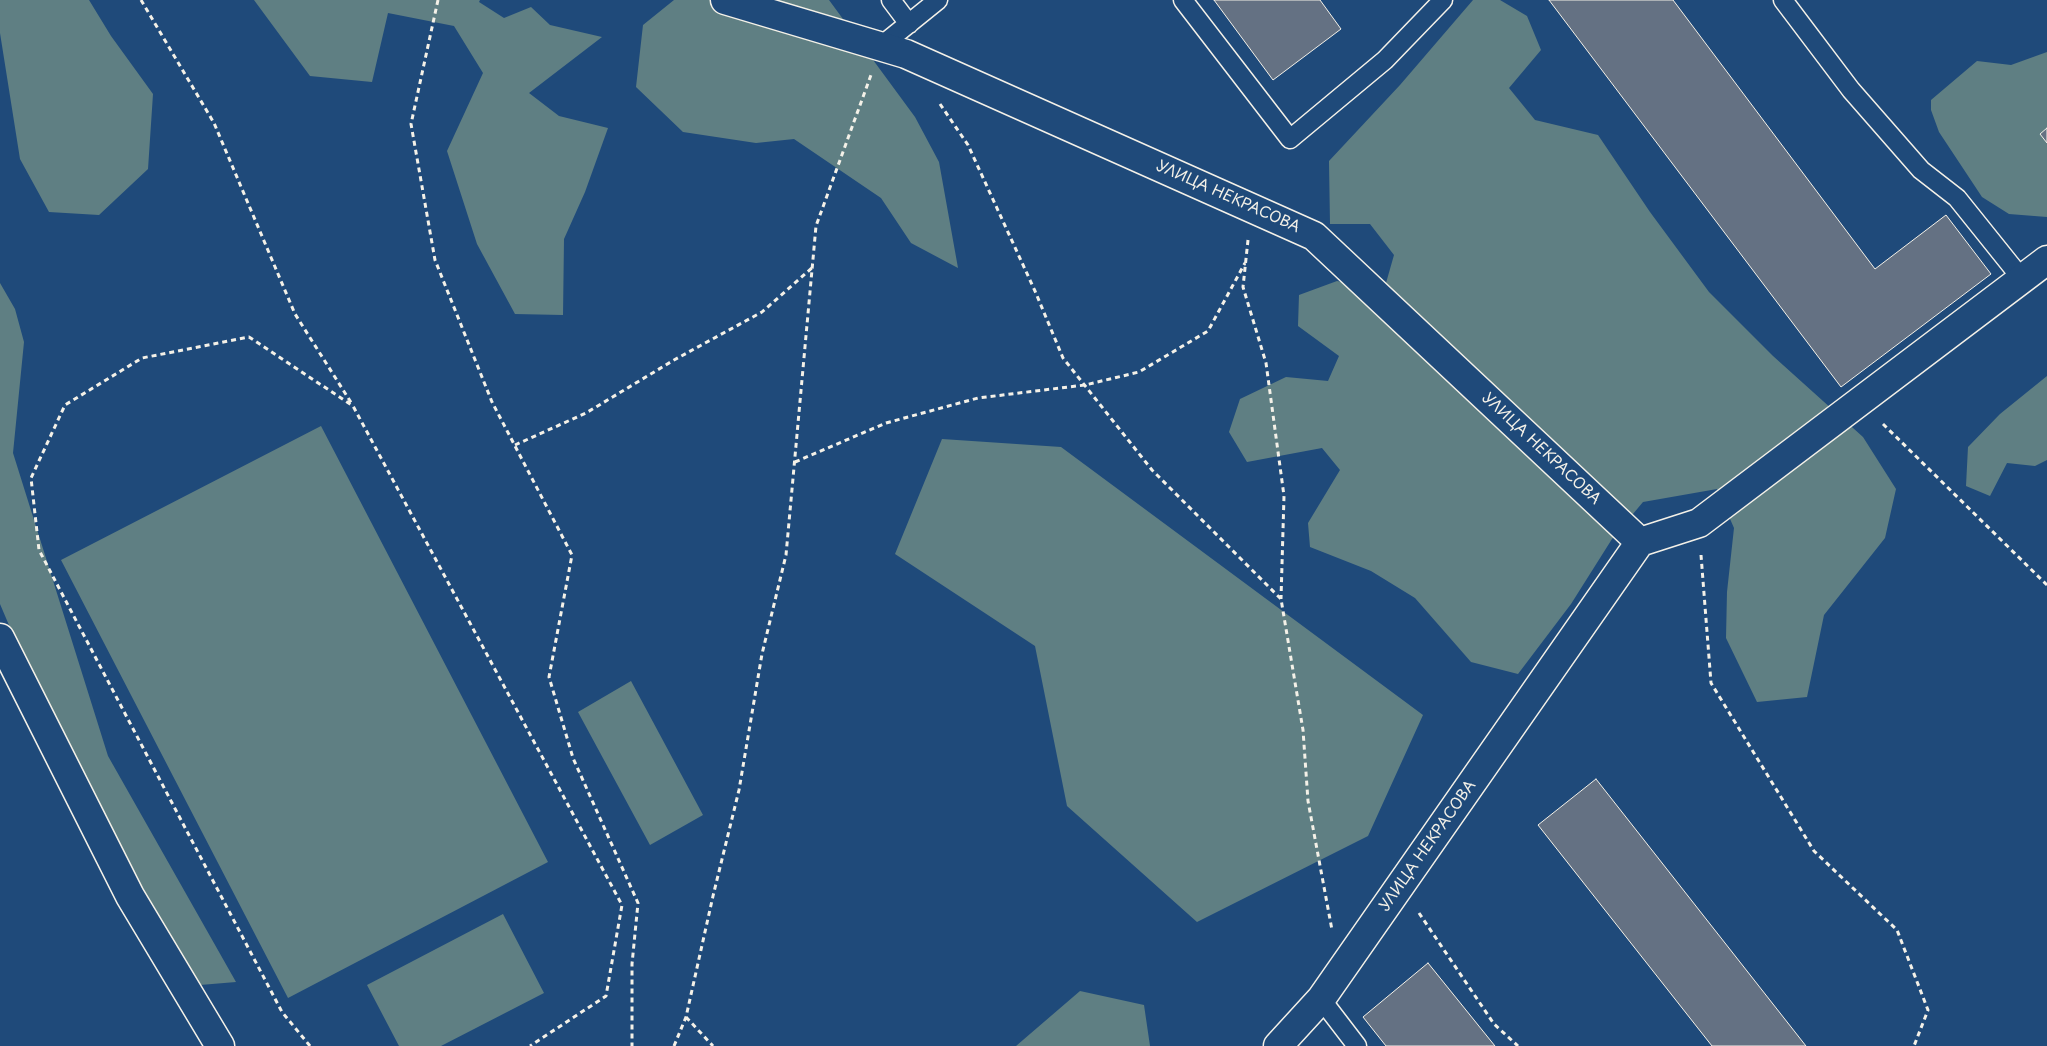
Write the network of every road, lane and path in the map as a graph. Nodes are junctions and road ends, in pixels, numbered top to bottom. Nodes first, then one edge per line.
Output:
1 (142, 0) edge
2 (438, 0) edge
3 (726, 0) edge
4 (891, 0) edge
5 (938, 0) edge
6 (1183, 0) edge
7 (1443, 0) edge
8 (1782, 0) edge
9 (909, 24) junction
10 (881, 46) junction
11 (937, 99) dead end
12 (1252, 208) junction
13 (2047, 260) edge
14 (1245, 263) junction
15 (814, 267) junction
16 (2022, 278) junction
17 (1084, 385) junction
18 (1859, 401) junction
19 (353, 406) junction
20 (514, 445) junction
21 (795, 462) junction
22 (1699, 523) junction
23 (1640, 542) junction
24 (2047, 585) edge
25 (1281, 599) junction
26 (0, 638) edge
27 (1400, 886) junction
28 (1332, 932) dead end
29 (1321, 999) junction
30 (686, 1017) junction
31 (220, 1046) edge
32 (310, 1046) edge
33 (530, 1046) edge
34 (632, 1046) edge
35 (674, 1046) edge
36 (713, 1046) edge
37 (1278, 1046) edge
38 (1357, 1046) edge
39 (1518, 1046) edge
40 (1914, 1046) edge

1 - 19 path
2 - 20 path
3 - 10 street, УЛИЦА НЕКРАСОВА
4 - 9 lane
5 - 9 lane
6 - 7 lane
8 - 16 lane
9 - 10 lane
10 - 12 street, УЛИЦА НЕКРАСОВА
10 - 15 path
11 - 17 path
12 - 14 path
12 - 23 street, УЛИЦА НЕКРАСОВА
13 - 16 street
14 - 17 path
14 - 25 path
15 - 20 path
15 - 21 path
16 - 18 street
17 - 21 path
17 - 25 path
18 - 22 street
18 - 24 path
19 - 32 path
19 - 33 path
20 - 34 path
21 - 30 path
22 - 23 street
22 - 40 path
23 - 27 street, УЛИЦА НЕКРАСОВА
25 - 28 path
26 - 31 street
27 - 29 street, УЛИЦА НЕКРАСОВА
27 - 39 path
29 - 37 street, УЛИЦА НЕКРАСОВА
29 - 38 lane
30 - 35 path
30 - 36 path

